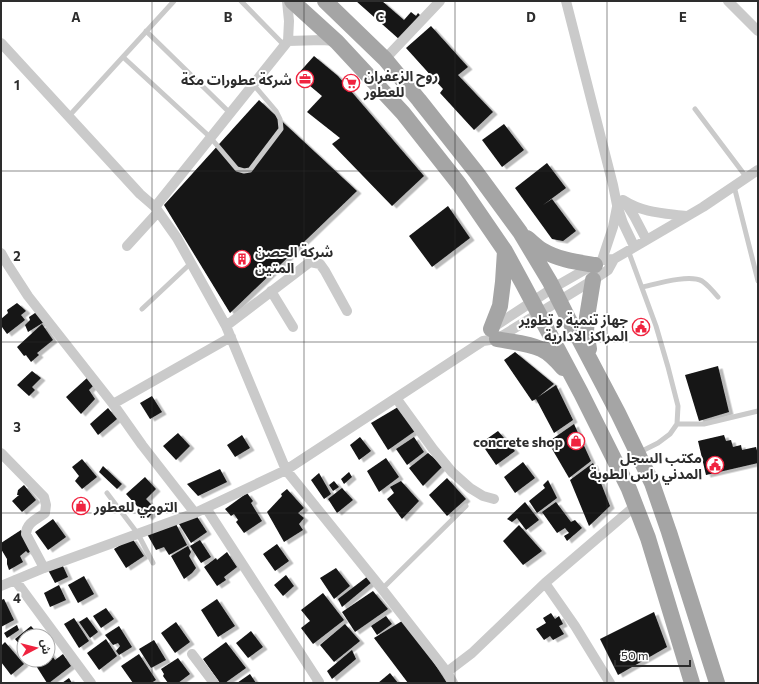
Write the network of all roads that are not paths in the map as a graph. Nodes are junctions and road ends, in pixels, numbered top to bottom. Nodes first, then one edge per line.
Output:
1 (174, 1) edge
2 (241, 1) edge
3 (287, 1) edge
4 (292, 1) edge
5 (325, 1) edge
6 (440, 1) edge
7 (566, 1) edge
8 (728, 1) edge
9 (756, 25) edge
10 (146, 31) junction
11 (337, 42) junction
12 (1, 43) edge
13 (286, 43) junction
14 (123, 57) junction
15 (385, 59) junction
16 (253, 84) junction
17 (694, 109) dead end
18 (230, 113) junction
19 (69, 116) junction
20 (210, 138) junction
21 (758, 170) edge
22 (746, 178) junction
23 (734, 186) junction
24 (620, 202) junction
25 (157, 209) junction
26 (686, 216) junction
27 (520, 232) junction
28 (646, 239) junction
29 (127, 246) dead end
30 (631, 248) junction
31 (505, 251) junction
32 (1, 253) edge
33 (614, 259) junction
34 (191, 263) junction
35 (597, 268) junction
36 (758, 281) edge
37 (642, 287) junction
38 (271, 291) junction
39 (556, 295) junction
40 (718, 297) dead end
41 (536, 307) junction
42 (142, 310) dead end
43 (347, 311) dead end
44 (226, 326) junction
45 (293, 327) dead end
46 (490, 336) junction
47 (231, 337) junction
48 (592, 364) junction
49 (581, 393) junction
50 (396, 398) junction
51 (113, 404) junction
52 (758, 411) edge
53 (677, 424) junction
54 (1, 453) edge
55 (637, 454) junction
56 (286, 470) junction
57 (107, 493) dead end
58 (494, 499) dead end
59 (466, 506) dead end
60 (635, 506) junction
61 (206, 508) junction
62 (195, 513) junction
63 (138, 534) junction
64 (153, 563) dead end
65 (44, 568) junction
66 (15, 580) junction
67 (545, 583) junction
68 (1, 586) edge
69 (382, 589) junction
70 (192, 654) dead end
71 (447, 672) junction
72 (91, 683) edge
73 (214, 683) edge
74 (319, 683) edge
75 (454, 683) edge
76 (610, 683) edge
77 (692, 683) edge
78 (716, 683) edge

1 - 10 lane
2 - 13 lane
3 - 13 street
4 - 11 main road
5 - 15 main road
6 - 15 street
7 - 24 street
8 - 9 street
10 - 14 lane
10 - 18 lane
11 - 13 street
11 - 31 main road
12 - 19 street
13 - 16 street
14 - 19 lane
14 - 20 lane
15 - 27 main road
16 - 18 street
16 - 20 lane
17 - 22 lane
18 - 20 street
19 - 25 street
20 - 25 street
21 - 22 street
22 - 23 street
23 - 26 street
23 - 36 lane
24 - 26 street
24 - 28 street
24 - 30 street
24 - 35 street
25 - 29 street
25 - 34 street
26 - 28 street
27 - 35 main road
27 - 39 main road
28 - 30 street
30 - 33 street
30 - 37 lane
31 - 41 main road
31 - 46 main road
32 - 51 street
33 - 35 street
33 - 35 street
34 - 42 lane
34 - 44 street
35 - 39 street
35 - 39 street
35 - 48 main road
37 - 40 lane
37 - 53 lane
38 - 43 street
38 - 44 street
38 - 45 street
39 - 41 street
39 - 41 street
39 - 48 main road
41 - 46 street
41 - 49 main road
44 - 47 street
46 - 49 main road
46 - 50 street
47 - 51 street
47 - 56 street
48 - 55 main road
49 - 60 main road
50 - 56 street
50 - 58 street
51 - 62 street
52 - 53 lane
53 - 55 lane
54 - 65 street
55 - 78 main road
56 - 61 street
56 - 69 street
57 - 63 lane
59 - 69 lane
60 - 67 street
60 - 77 main road
61 - 62 street
61 - 74 street
62 - 63 street
63 - 64 lane
63 - 65 street
65 - 66 street
66 - 68 street
66 - 72 street
67 - 71 street
67 - 76 street
69 - 71 street
70 - 73 street
71 - 75 street

